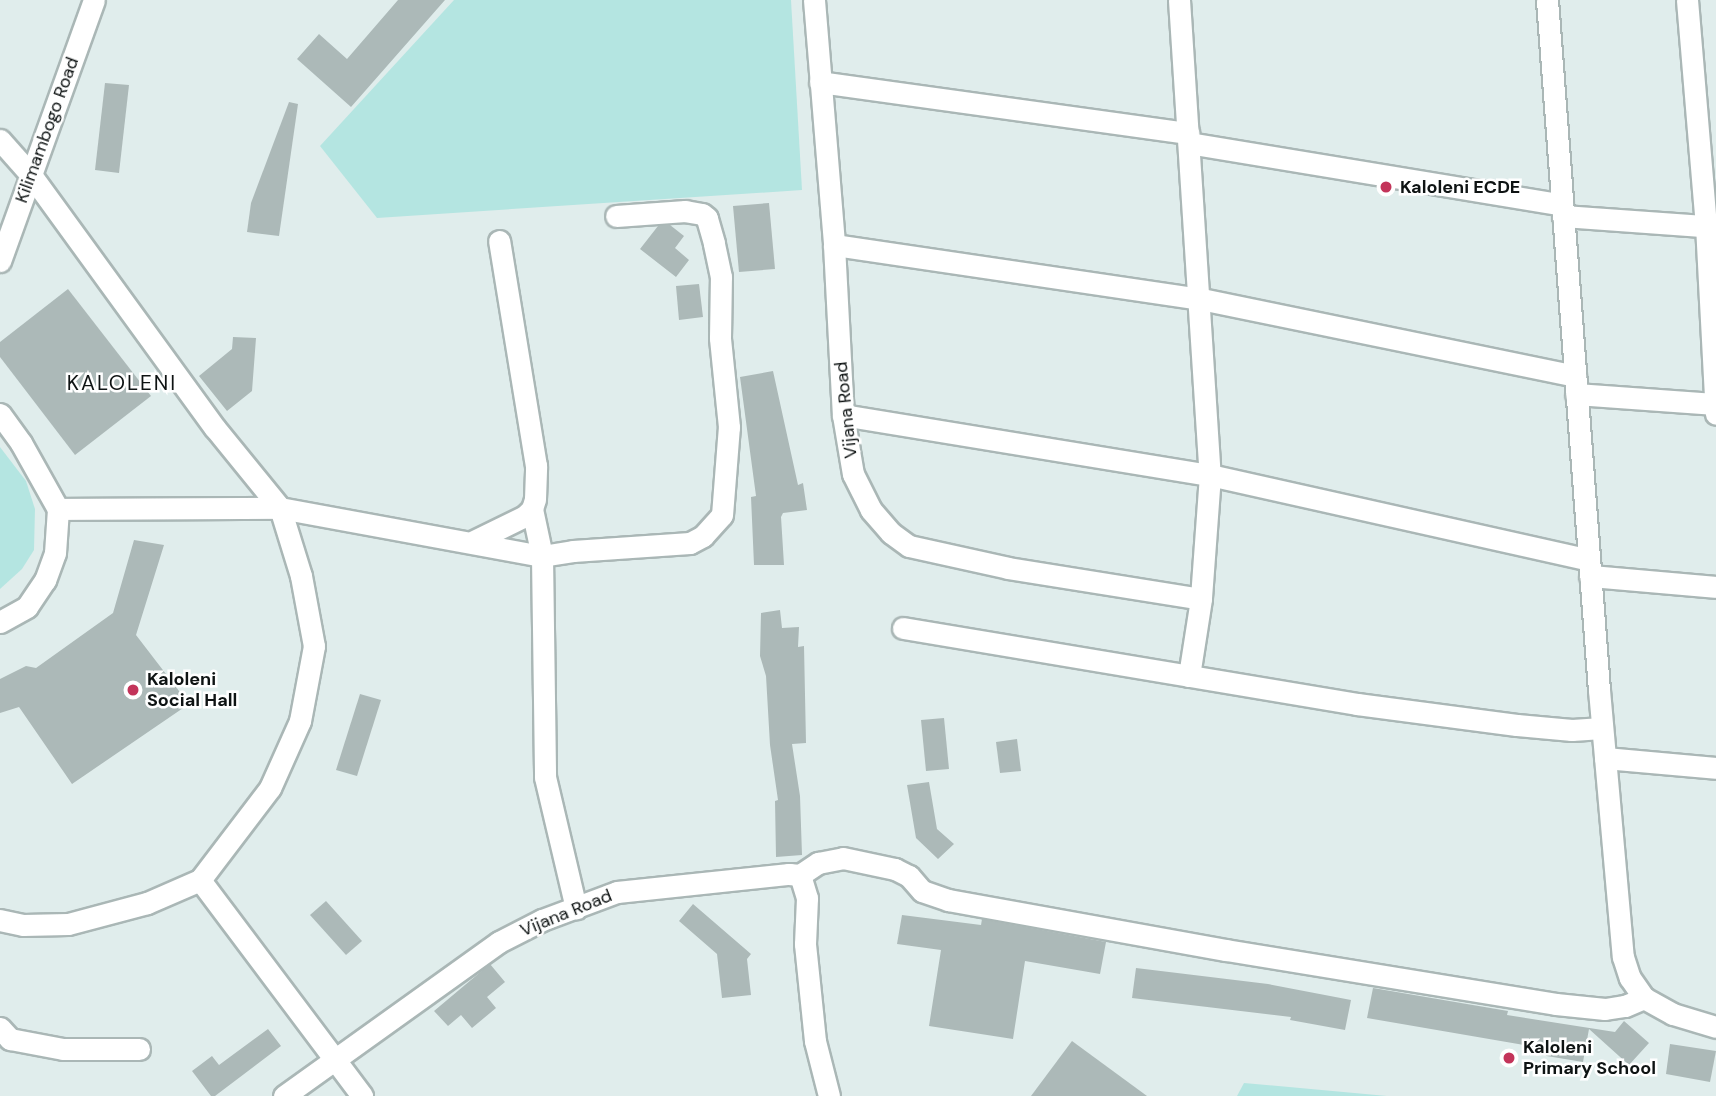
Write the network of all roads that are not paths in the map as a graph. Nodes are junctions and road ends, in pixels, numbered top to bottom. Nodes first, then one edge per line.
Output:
1 (94, 0) edge
2 (814, 0) edge
3 (1179, 0) edge
4 (1547, 0) edge
5 (1687, 0) edge
6 (820, 82) junction
7 (1188, 138) junction
8 (0, 140) edge
9 (31, 175) junction
10 (1563, 211) junction
11 (616, 216) dead end
12 (1711, 226) edge
13 (499, 241) dead end
14 (834, 245) junction
15 (0, 261) edge
16 (1201, 299) junction
17 (1576, 385) junction
18 (1716, 404) edge
19 (0, 414) edge
20 (1716, 414) edge
21 (843, 415) junction
22 (1210, 475) junction
23 (281, 508) junction
24 (58, 509) junction
25 (532, 509) junction
26 (474, 541) junction
27 (542, 556) junction
28 (1590, 568) junction
29 (1716, 587) edge
30 (1200, 598) junction
31 (0, 622) edge
32 (903, 628) dead end
33 (1189, 676) junction
34 (1602, 728) junction
35 (1605, 758) junction
36 (1716, 768) edge
37 (800, 875) junction
38 (200, 880) junction
39 (576, 908) junction
40 (0, 920) edge
41 (1644, 998) junction
42 (1716, 1027) edge
43 (0, 1028) edge
44 (139, 1049) dead end
45 (334, 1057) junction
46 (284, 1096) edge
47 (362, 1096) edge
48 (829, 1096) edge

1 - 9 street, Kilimambogo Road
2 - 6 street, Vijana Road
3 - 7 street
4 - 10 street
5 - 12 street
6 - 7 street
6 - 14 street, Vijana Road
7 - 10 street
7 - 16 street
8 - 9 street
9 - 15 street, Kilimambogo Road
9 - 23 street
10 - 12 street
10 - 17 street
11 - 27 street
12 - 18 street
13 - 25 street
14 - 16 street
14 - 21 street, Vijana Road
16 - 17 street
16 - 22 street
17 - 18 street
17 - 28 street
18 - 20 street
19 - 24 street
21 - 22 street
21 - 30 street, Vijana Road
22 - 28 street
22 - 30 street
23 - 24 street
23 - 26 street
23 - 38 street
24 - 31 street
25 - 26 street
25 - 27 street
26 - 27 street
27 - 39 street
28 - 29 street
28 - 34 street
30 - 33 street
32 - 33 street
33 - 34 street
34 - 35 street
35 - 36 street
35 - 41 street
37 - 39 street, Vijana Road
37 - 41 street, Vijana Road
37 - 48 street
38 - 40 street
38 - 45 street
39 - 45 street, Vijana Road
41 - 42 street
43 - 44 street
45 - 46 street, Vijana Road
45 - 47 street

